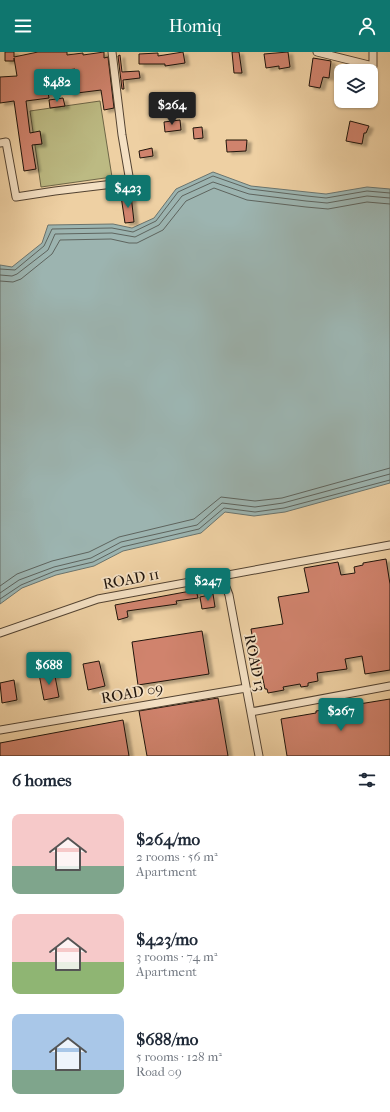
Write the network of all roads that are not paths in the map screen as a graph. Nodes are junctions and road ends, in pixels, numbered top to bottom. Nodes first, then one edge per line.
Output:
1 (112, 52) edge
2 (317, 52) edge
3 (373, 52) edge
4 (0, 143) edge
5 (390, 545) edge
6 (222, 577) junction
7 (0, 633) edge
8 (390, 686) edge
9 (246, 688) junction
10 (251, 712) junction
11 (0, 730) edge
12 (259, 756) edge

1 - 4 street
2 - 3 street
5 - 6 street, ROAD 11
6 - 7 street, ROAD 11
6 - 9 street, ROAD 13
8 - 10 street
9 - 10 street, ROAD 13
9 - 11 street, ROAD 09
10 - 12 street, ROAD 13

